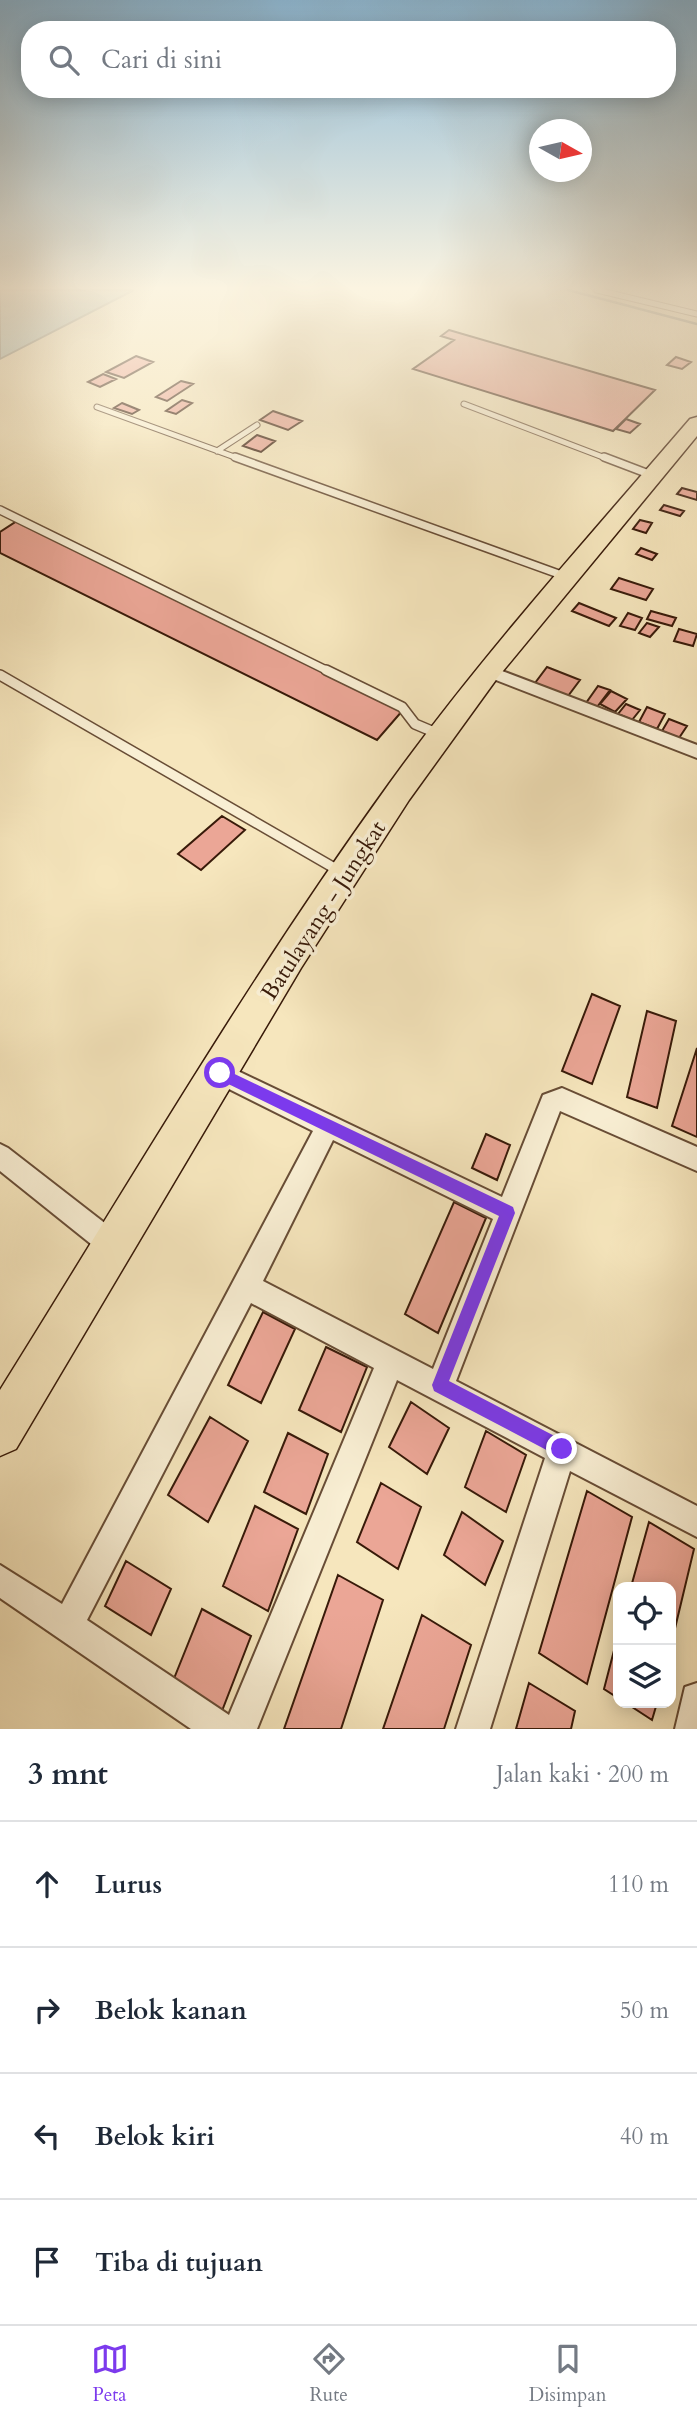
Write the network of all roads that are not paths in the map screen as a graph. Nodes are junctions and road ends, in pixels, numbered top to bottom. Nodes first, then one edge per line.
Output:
1 (464, 404) dead end
2 (97, 407) dead end
3 (697, 423) edge
4 (257, 425) dead end
5 (217, 451) junction
6 (654, 476) junction
7 (0, 510) edge
8 (569, 578) junction
9 (489, 671) junction
10 (0, 675) edge
11 (441, 735) junction
12 (697, 752) edge
13 (343, 874) junction
14 (220, 1073) junction
15 (328, 1126) junction
16 (0, 1156) edge
17 (697, 1158) edge
18 (508, 1213) junction
19 (115, 1247) junction
20 (246, 1286) junction
21 (391, 1361) junction
22 (440, 1385) junction
23 (4, 1419) edge
24 (562, 1449) junction
25 (697, 1522) edge
26 (0, 1580) edge
27 (68, 1625) junction
28 (697, 1699) edge
29 (220, 1729) edge
30 (240, 1729) edge
31 (473, 1729) edge
32 (691, 1729) edge

1 - 6 lane
2 - 5 lane
3 - 6 highway, Batulayang - Jungkat
4 - 5 lane
5 - 8 lane
6 - 8 highway, Batulayang - Jungkat
7 - 11 lane
8 - 9 highway, Batulayang - Jungkat
9 - 11 highway, Batulayang - Jungkat
9 - 12 street
10 - 13 lane
11 - 13 highway, Batulayang - Jungkat
13 - 14 highway, Batulayang - Jungkat
14 - 15 street
14 - 19 highway, Batulayang - Jungkat
15 - 18 street
15 - 20 street
16 - 19 street
17 - 18 street
18 - 22 street
19 - 23 highway, Batulayang - Jungkat
20 - 21 street
20 - 27 street
21 - 22 street
21 - 30 street
22 - 24 street
24 - 25 street
24 - 31 street
26 - 27 street
27 - 29 street
28 - 32 street

